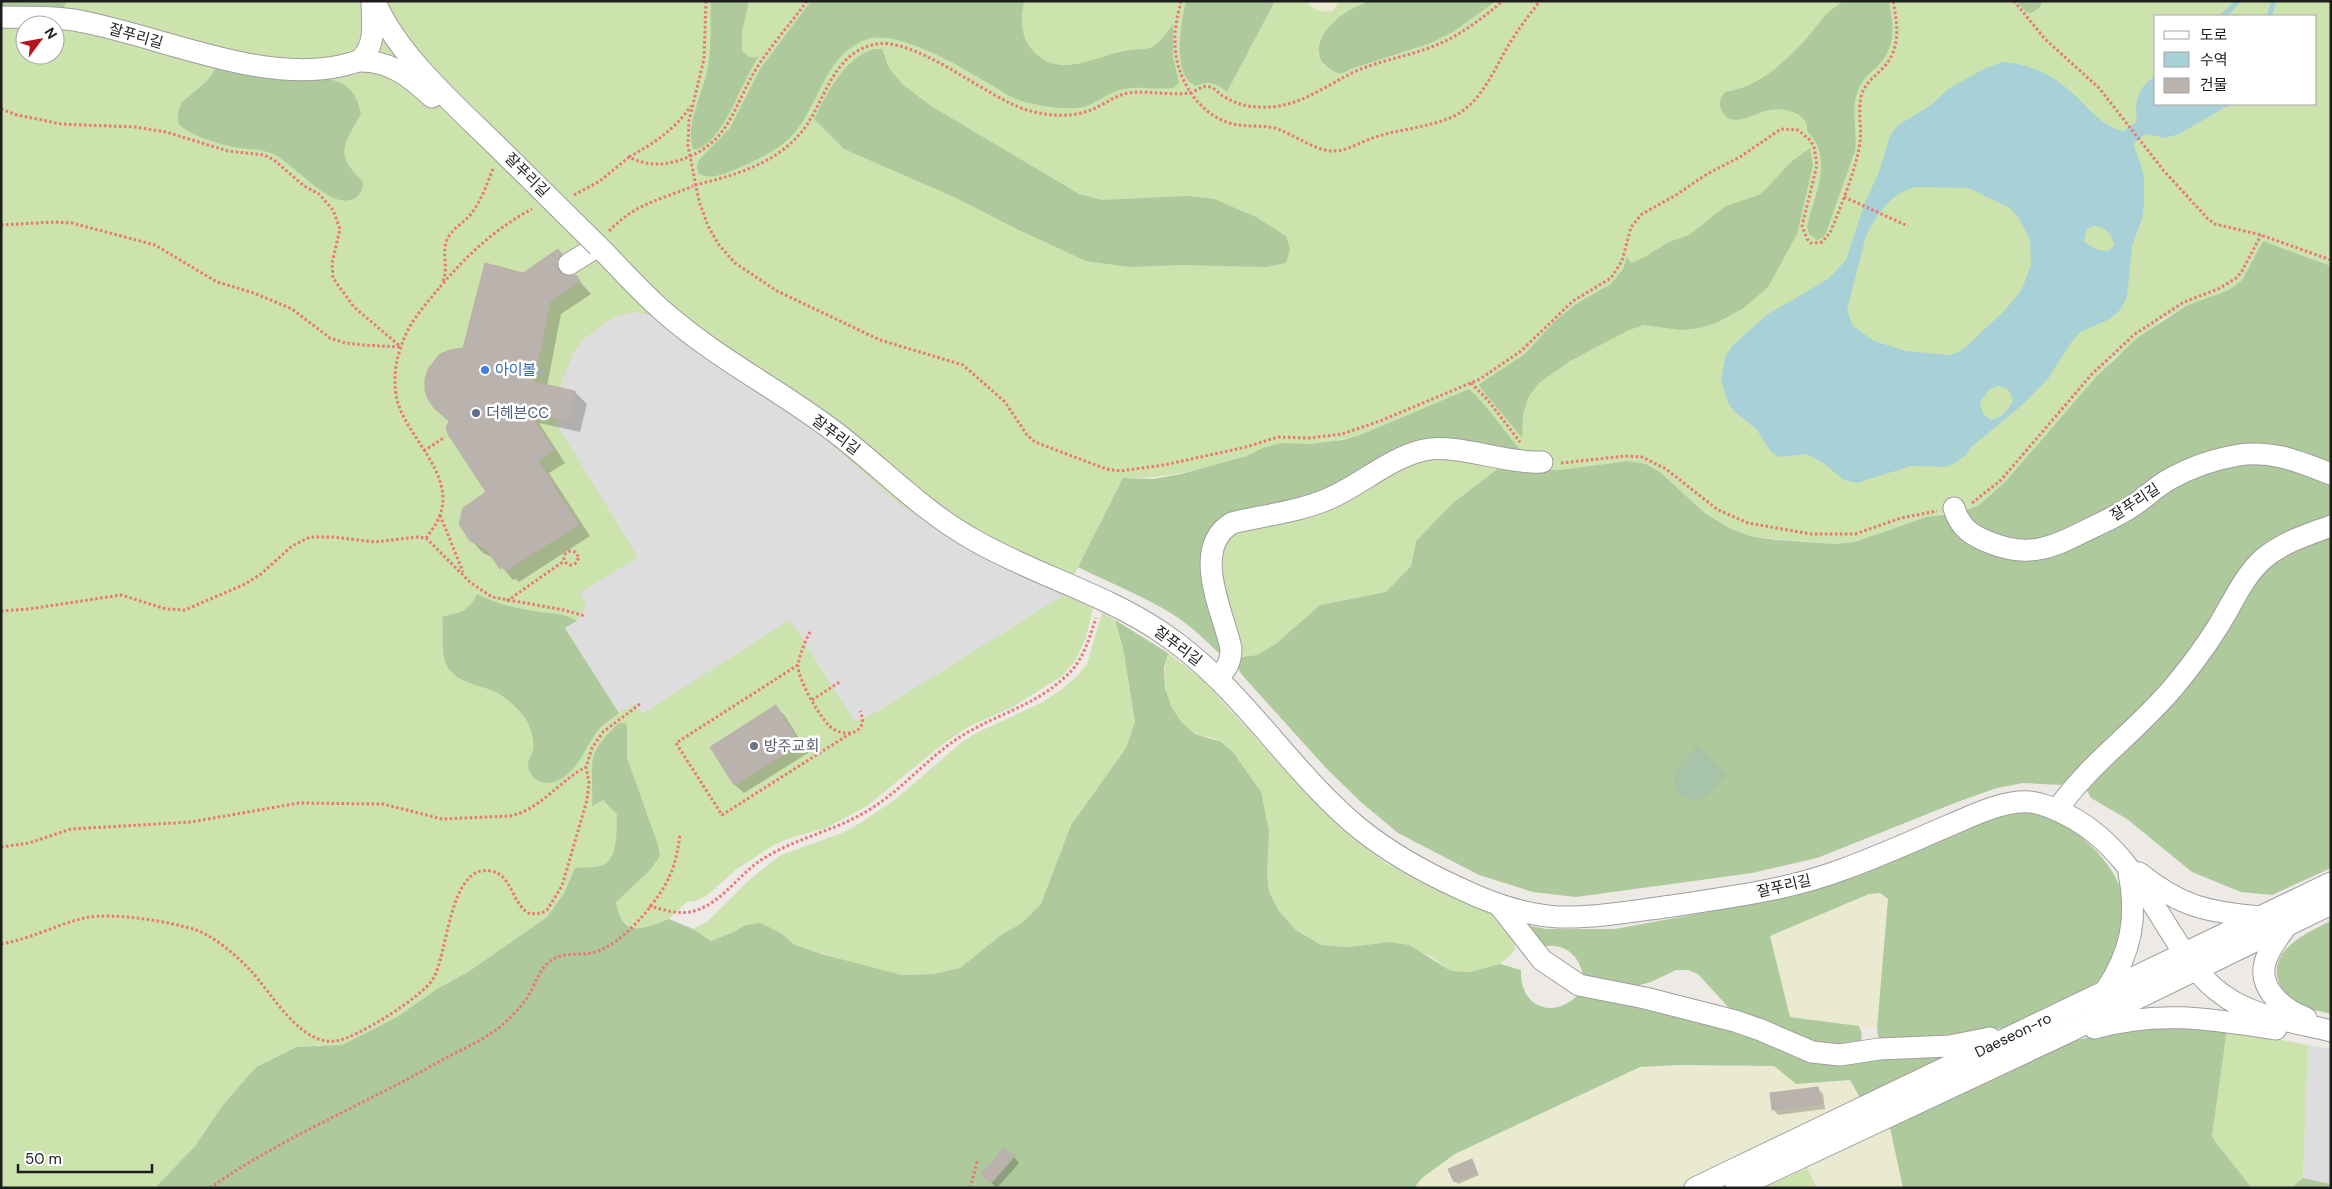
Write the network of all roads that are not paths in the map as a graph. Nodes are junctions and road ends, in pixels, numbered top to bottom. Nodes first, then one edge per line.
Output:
1 (374, 1) edge
2 (1, 17) edge
3 (359, 61) junction
4 (502, 150) junction
5 (602, 240) junction
6 (569, 264) dead end
7 (1542, 462) road end
8 (2331, 474) edge
9 (1954, 508) road end
10 (2331, 526) edge
11 (1218, 678) junction
12 (2057, 810) junction
13 (2127, 863) junction
14 (2331, 883) edge
15 (2331, 904) edge
16 (1499, 905) junction
17 (2261, 917) junction
18 (2288, 925) junction
19 (2190, 961) junction
20 (2106, 990) junction
21 (2331, 1027) edge
22 (2331, 1031) edge
23 (2019, 1032) junction
24 (2064, 1034) junction
25 (2331, 1036) edge
26 (1695, 1188) edge
27 (1736, 1188) edge

1 - 3 street, 잘푸리길
1 - 4 street, 잘푸리길
2 - 3 street, 잘푸리길
3 - 4 street, 잘푸리길
4 - 5 street, 잘푸리길, bridge
5 - 6 street
5 - 11 street, 잘푸리길
7 - 11 street
8 - 9 street, 잘푸리길
10 - 12 street
11 - 16 street, 잘푸리길
12 - 13 street, 잘푸리길
12 - 16 street, 잘푸리길
13 - 17 street
13 - 19 street, 잘푸리길
13 - 20 street
14 - 17 street, Daeseon-ro
15 - 18 street, Daeseon-ro
16 - 23 street, 잘푸리길
17 - 19 street, Daeseon-ro
18 - 19 street, Daeseon-ro
18 - 21 street
19 - 20 street, Daeseon-ro
19 - 22 street, 잘푸리길
19 - 24 street, Daeseon-ro
20 - 23 street, Daeseon-ro
23 - 26 street, Daeseon-ro
24 - 25 street
24 - 27 street, Daeseon-ro

